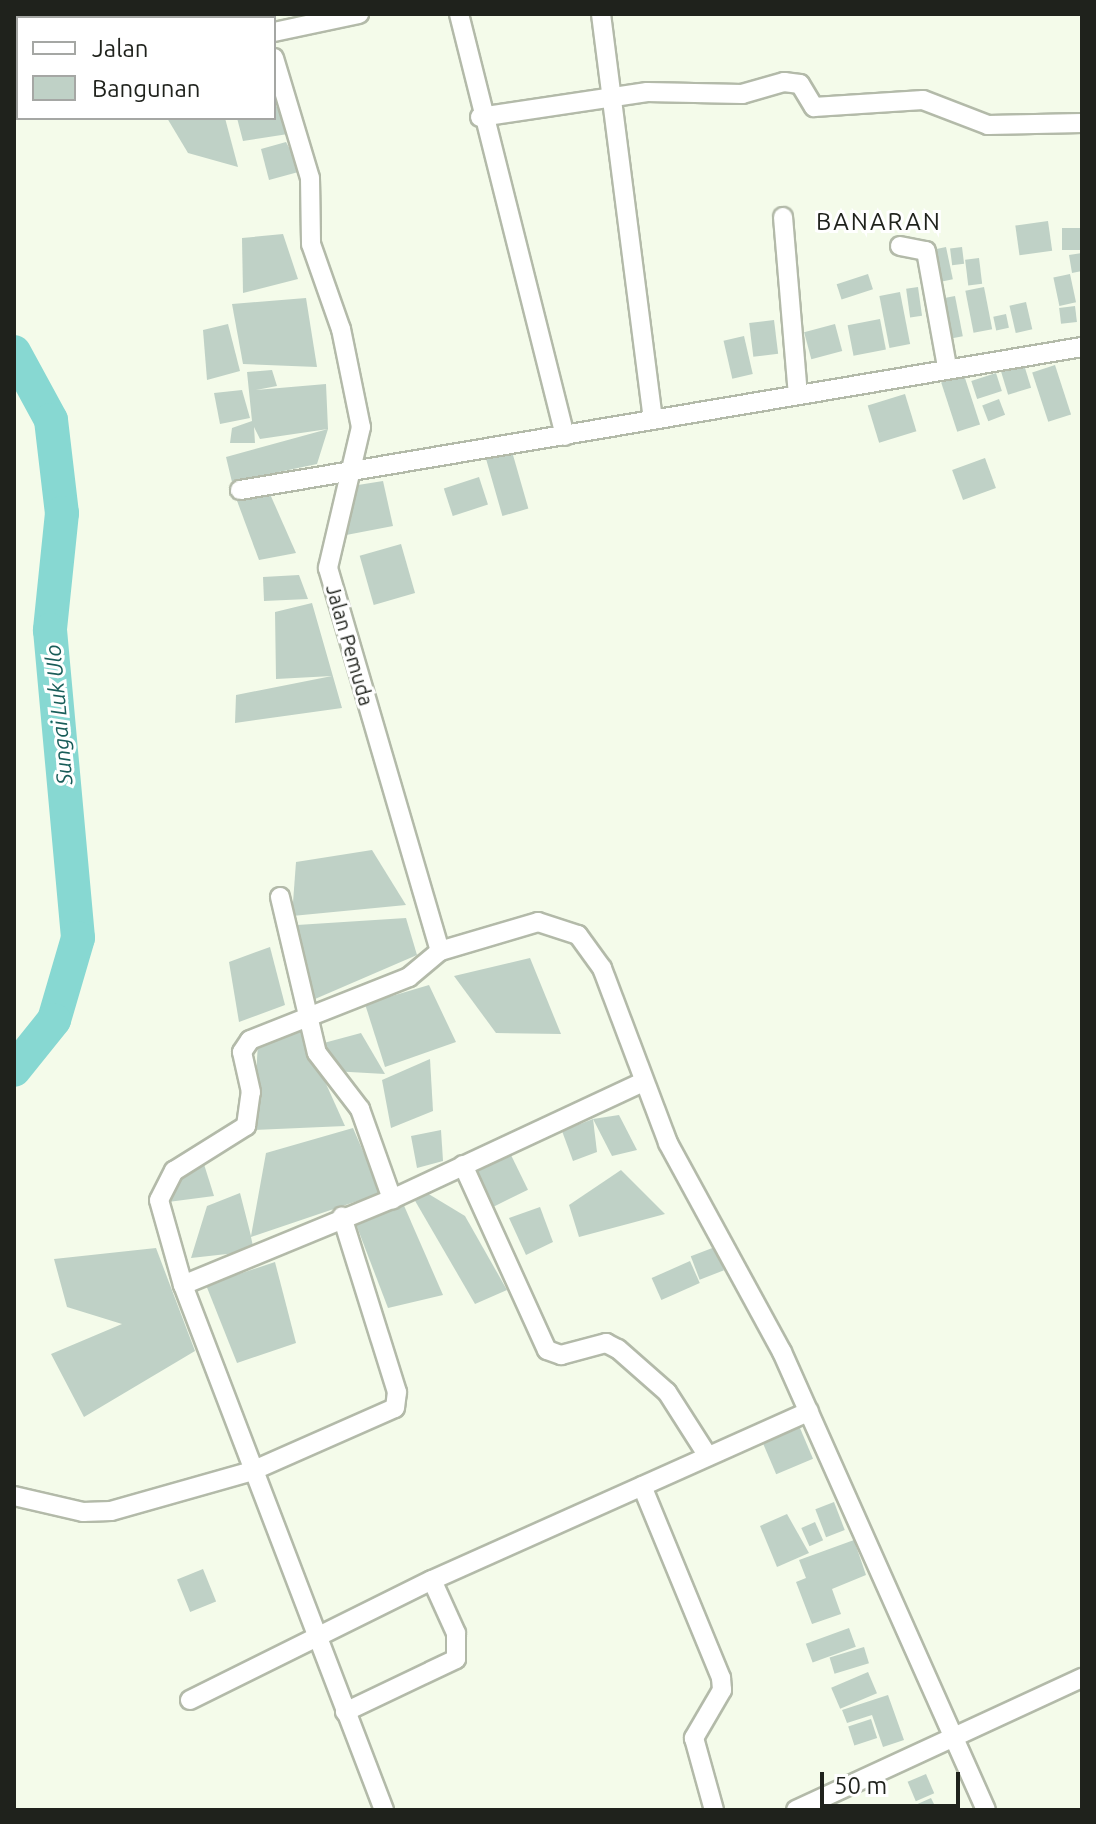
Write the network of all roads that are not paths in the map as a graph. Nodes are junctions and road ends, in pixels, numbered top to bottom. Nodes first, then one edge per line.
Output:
1 (459, 14) edge
2 (601, 14) edge
3 (352, 15) edge
4 (276, 32) edge
5 (276, 65) edge
6 (611, 100) junction
7 (480, 117) junction
8 (1082, 123) edge
9 (783, 217) dead end
10 (900, 246) dead end
11 (1082, 347) edge
12 (947, 366) junction
13 (798, 394) junction
14 (653, 420) junction
15 (565, 436) junction
16 (353, 474) junction
17 (240, 490) dead end
18 (280, 897) dead end
19 (440, 951) junction
20 (309, 1014) junction
21 (641, 1083) junction
22 (463, 1165) junction
23 (392, 1199) junction
24 (342, 1216) junction
25 (183, 1285) junction
26 (809, 1411) junction
27 (708, 1456) junction
28 (252, 1471) junction
29 (642, 1486) junction
30 (14, 1496) edge
31 (432, 1580) junction
32 (316, 1639) junction
33 (1082, 1678) edge
34 (190, 1700) dead end
35 (345, 1712) junction
36 (957, 1736) junction
37 (384, 1810) edge
38 (714, 1810) edge
39 (796, 1810) edge
40 (986, 1810) edge

1 - 7 street
2 - 6 street
3 - 4 street
5 - 16 street, Jalan Pemuda
6 - 7 street
6 - 8 street
6 - 14 street
7 - 15 street
9 - 13 street
10 - 12 street
11 - 12 street
12 - 13 street
13 - 14 street
14 - 15 street
15 - 16 street
16 - 17 street
16 - 19 street, Jalan Pemuda
18 - 20 street
19 - 20 street
19 - 21 street
20 - 23 street
20 - 25 street
21 - 22 street
21 - 26 street
22 - 23 street
22 - 27 street
23 - 24 street
24 - 25 street
24 - 28 street
25 - 28 street
26 - 27 street
26 - 36 street
27 - 29 street
28 - 30 street
28 - 32 street
29 - 31 street
29 - 38 street
31 - 32 street
31 - 35 street
32 - 34 street
32 - 35 street
33 - 36 street
35 - 37 street
36 - 39 street
36 - 40 street

